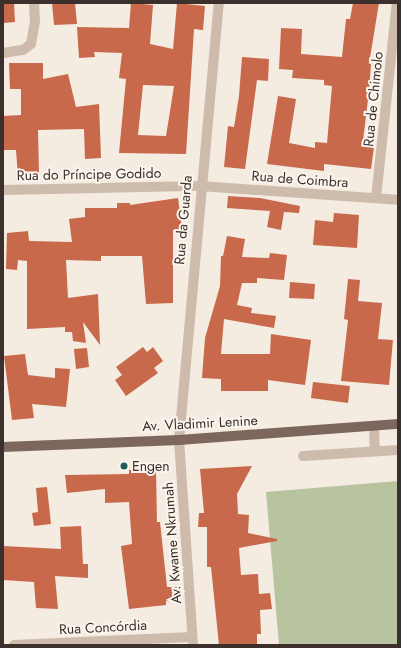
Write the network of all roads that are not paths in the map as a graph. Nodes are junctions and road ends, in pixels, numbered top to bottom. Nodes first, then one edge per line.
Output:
1 (34, 3) edge
2 (219, 3) edge
3 (397, 3) edge
4 (3, 53) edge
5 (200, 186) junction
6 (3, 190) edge
7 (376, 198) junction
8 (398, 200) edge
9 (398, 424) edge
10 (374, 426) junction
11 (179, 440) junction
12 (3, 447) edge
13 (375, 450) junction
14 (398, 450) edge
15 (303, 456) dead end
16 (193, 641) edge
17 (14, 645) edge

1 - 4 street
2 - 5 street, Rua da Guarda
3 - 7 street, Rua de Chimolo
5 - 6 street, Rua do Príncipe Godido
5 - 7 street, Rua de Coimbra
5 - 11 street, Rua da Guarda
7 - 8 street, Rua de Coimbra
9 - 10 main road, Av. Vladimir Lenine
10 - 11 main road, Av. Vladimir Lenine
10 - 13 street
11 - 12 main road, Av. Vladimir Lenine
11 - 16 street, Av. Kwame Nkrumah
13 - 14 street
13 - 15 street
16 - 17 street, Rua Concórdia

